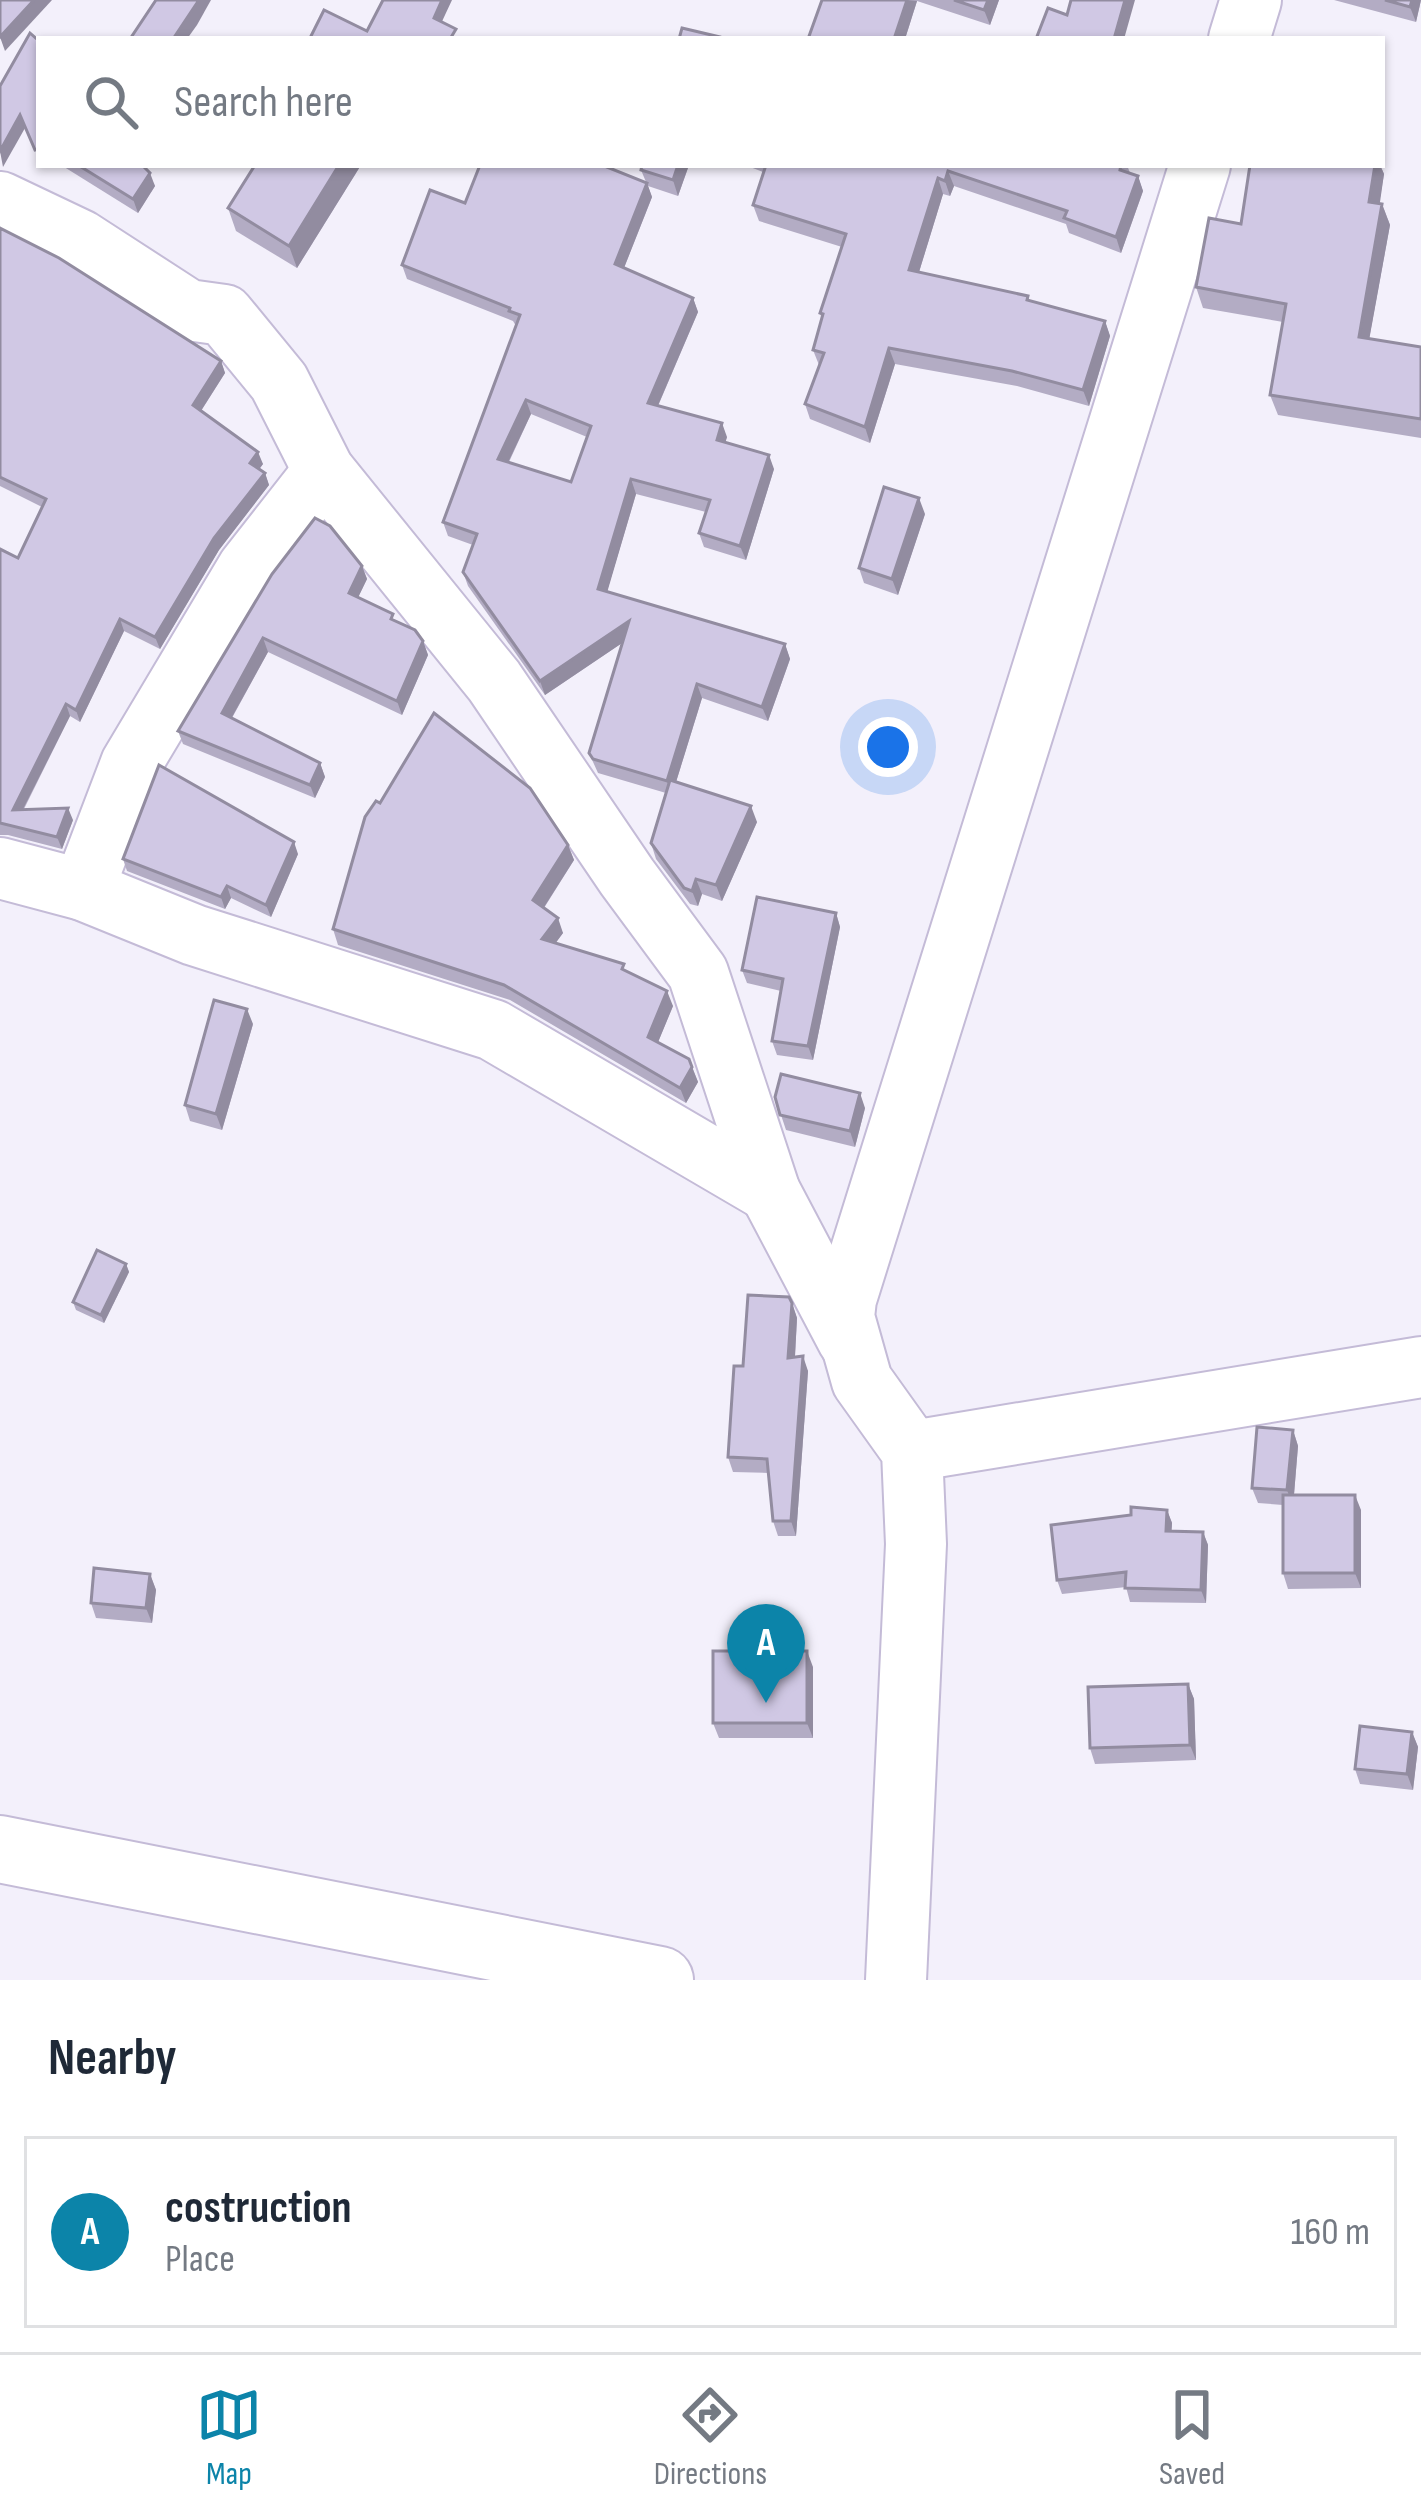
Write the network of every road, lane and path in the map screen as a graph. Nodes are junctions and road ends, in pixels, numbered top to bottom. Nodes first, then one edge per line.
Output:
1 (1251, 0) edge
2 (1240, 36) edge
3 (1199, 168) edge
4 (0, 202) edge
5 (324, 471) junction
6 (0, 868) edge
7 (82, 890) junction
8 (770, 1192) junction
9 (853, 1349) junction
10 (1421, 1366) edge
11 (912, 1451) junction
12 (0, 1850) edge
13 (660, 1980) edge
14 (896, 1980) edge

1 - 2 street
3 - 9 street
4 - 5 street
5 - 7 street
5 - 8 street
6 - 7 street
7 - 8 street
8 - 9 street
9 - 11 street
10 - 11 street
11 - 14 street
12 - 13 main road

